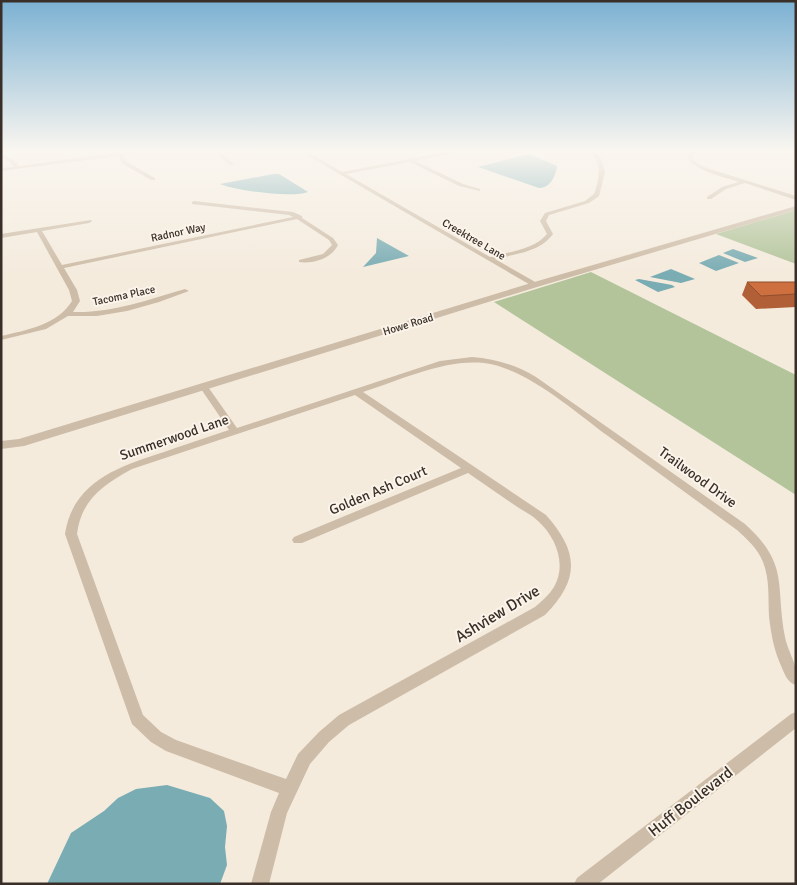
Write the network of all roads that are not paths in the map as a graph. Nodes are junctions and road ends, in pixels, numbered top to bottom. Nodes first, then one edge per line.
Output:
1 (370, 191) edge
2 (599, 191) edge
3 (719, 191) edge
4 (775, 191) edge
5 (709, 198) dead end
6 (796, 198) edge
7 (194, 203) dead end
8 (796, 208) edge
9 (300, 217) junction
10 (89, 221) dead end
11 (38, 229) junction
12 (1, 236) edge
13 (488, 259) junction
14 (301, 261) dead end
15 (60, 267) junction
16 (534, 285) junction
17 (185, 291) dead end
18 (67, 314) junction
19 (1, 338) edge
20 (497, 362) joint
21 (203, 386) junction
22 (355, 391) junction
23 (235, 431) junction
24 (20, 442) junction
25 (1, 445) edge
26 (1, 453) edge
27 (470, 468) junction
28 (298, 540) dead end
29 (796, 679) edge
30 (796, 719) edge
31 (290, 788) junction
32 (260, 884) edge
33 (583, 884) edge

1 - 13 street, Creektree Lane
2 - 13 street
3 - 5 street
4 - 6 street
7 - 9 street
8 - 16 street, Howe Road
9 - 14 street
9 - 15 street, Radnor Way
10 - 11 street
11 - 12 street
11 - 15 street
13 - 16 street, Creektree Lane
15 - 18 street
16 - 21 street, Howe Road
17 - 18 street, Tacoma Place
18 - 19 street
20 - 22 street, Summerwood Lane
20 - 29 street, Trailwood Drive
21 - 23 street
21 - 24 street, Howe Road
22 - 23 street, Summerwood Lane
22 - 27 street, Ashview Drive
23 - 31 street, Summerwood Lane
24 - 25 street, Howe Road
24 - 26 street, Howe Road
27 - 28 street, Golden Ash Court
27 - 31 street, Ashview Drive
30 - 33 street, Huff Boulevard
31 - 32 street, Ashview Drive

